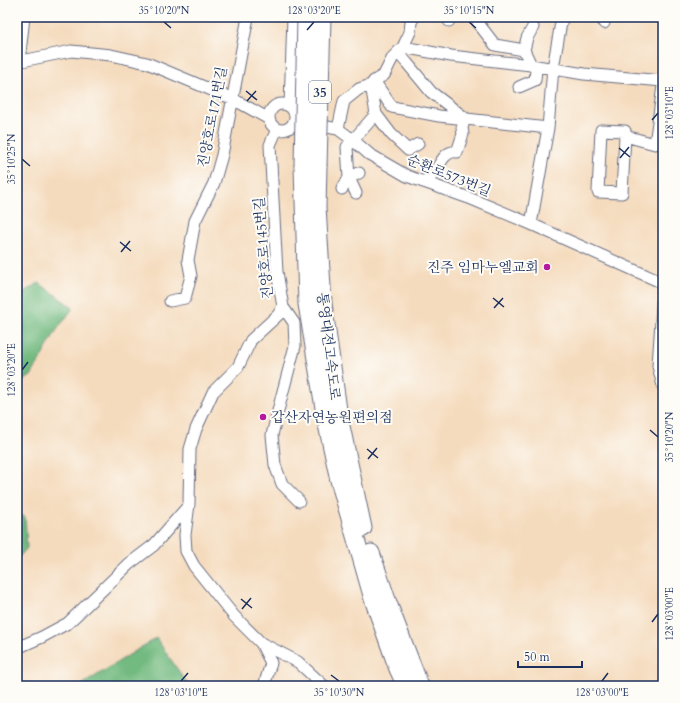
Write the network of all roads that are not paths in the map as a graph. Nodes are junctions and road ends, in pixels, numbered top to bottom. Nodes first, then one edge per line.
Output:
1 (24, 17) edge
2 (248, 17) edge
3 (293, 17) edge
4 (306, 17) edge
5 (322, 17) edge
6 (414, 17) edge
7 (478, 17) edge
8 (562, 17) edge
9 (532, 27) dead end
10 (401, 49) junction
11 (524, 50) junction
12 (18, 62) edge
13 (531, 65) junction
14 (552, 68) junction
15 (663, 81) edge
16 (372, 83) junction
17 (663, 86) edge
18 (519, 87) dead end
19 (233, 99) junction
20 (290, 106) junction
21 (376, 114) junction
22 (465, 118) junction
23 (269, 119) junction
24 (295, 121) junction
25 (548, 128) junction
26 (277, 129) junction
27 (338, 129) junction
28 (625, 136) junction
29 (353, 140) junction
30 (418, 144) dead end
31 (310, 166) junction
32 (354, 176) junction
33 (423, 182) junction
34 (342, 189) dead end
35 (356, 193) dead end
36 (531, 224) junction
37 (663, 283) edge
38 (663, 291) edge
39 (170, 301) dead end
40 (283, 307) junction
41 (663, 386) edge
42 (299, 501) dead end
43 (189, 504) junction
44 (261, 643) junction
45 (17, 648) edge
46 (264, 686) edge
47 (324, 686) edge
48 (406, 686) edge
49 (420, 686) edge

1 - 12 street
2 - 19 street, 진양호로171번길
3 - 20 street
4 - 31 highway, 통영대전고속도로 / 35, bridge
5 - 31 highway, 통영대전고속도로 / 35, bridge
6 - 10 street
7 - 11 street
8 - 14 street
9 - 11 street
10 - 13 street
10 - 16 street
10 - 22 street
11 - 13 street
12 - 19 street
13 - 14 street
13 - 18 street
14 - 15 street
14 - 25 street
16 - 21 street
16 - 22 street
16 - 27 street
17 - 28 street
19 - 23 street
19 - 39 street, 진양호로171번길
20 - 23 street
20 - 24 street
21 - 29 street
21 - 30 street
22 - 25 street
22 - 33 street
23 - 26 street
24 - 26 street
24 - 27 street, 순환로573번길
25 - 36 street
26 - 40 street, 진양호로145번길
27 - 29 street, 순환로573번길
28 - 28 street
29 - 32 street
29 - 33 street, 순환로573번길
31 - 48 highway, 통영대전고속도로 / 35
31 - 49 highway, 통영대전고속도로 / 35
32 - 34 street
32 - 35 street
33 - 36 street, 순환로573번길
36 - 37 street, 순환로573번길
38 - 41 street
40 - 42 street
40 - 43 street, 진양호로145번길
43 - 44 street, 진양호로145번길
43 - 45 street
44 - 46 street
44 - 47 street

